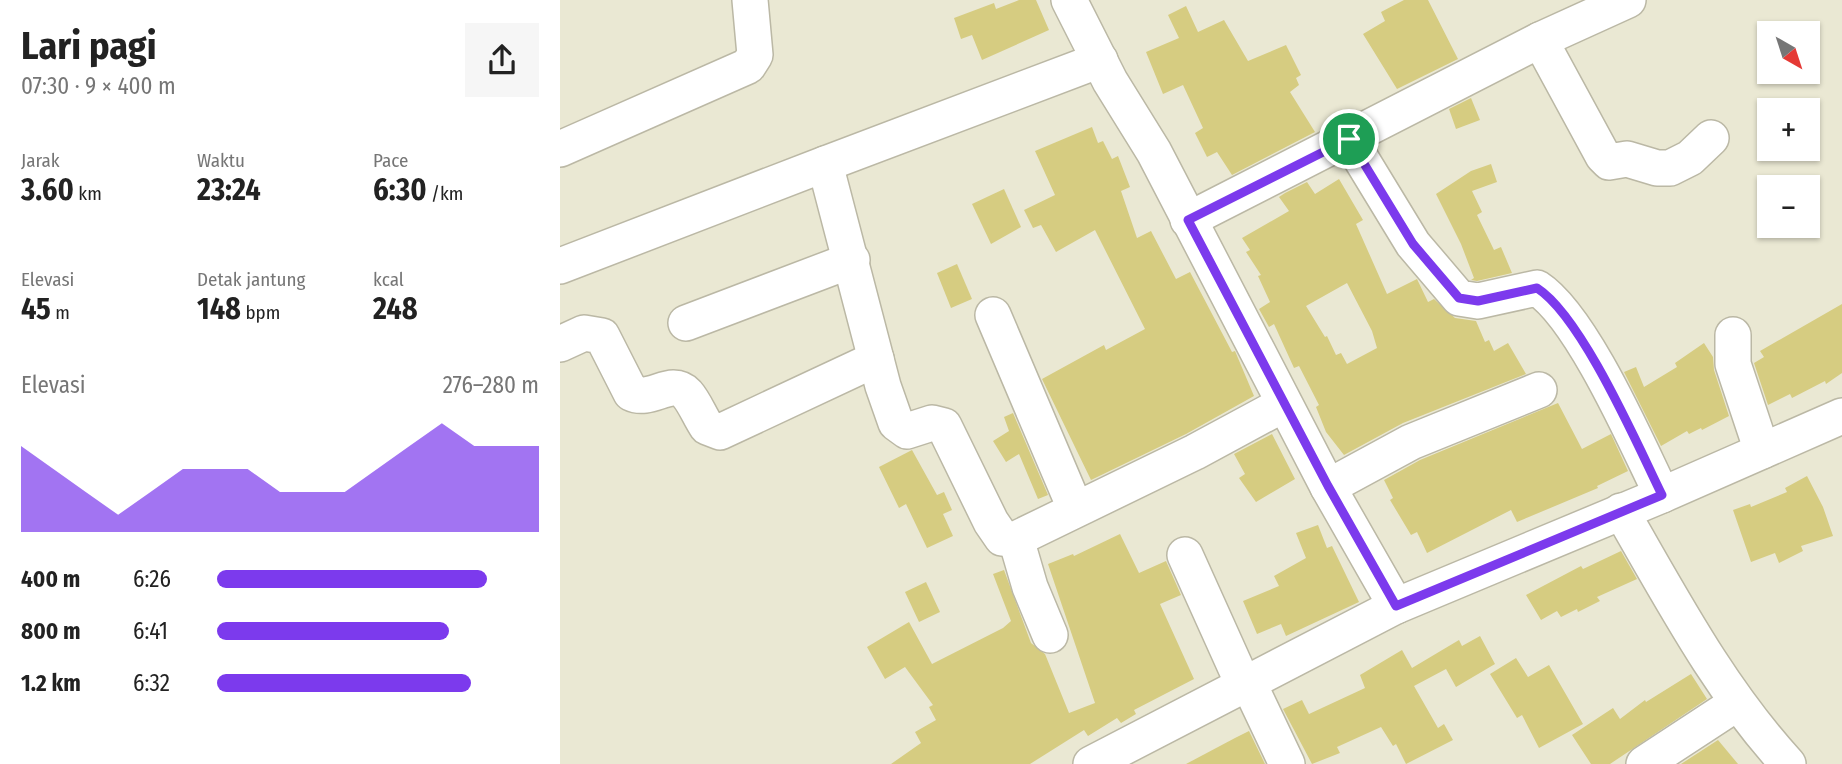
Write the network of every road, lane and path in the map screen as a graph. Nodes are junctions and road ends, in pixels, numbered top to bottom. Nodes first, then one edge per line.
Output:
1 (750, 0) edge
2 (1069, 0) edge
3 (1628, 0) edge
4 (1540, 40) junction
5 (1100, 60) junction
6 (1712, 138) dead end
7 (1349, 139) junction
8 (560, 149) edge
9 (825, 164) junction
10 (1188, 220) junction
11 (852, 260) junction
12 (560, 266) edge
13 (993, 315) dead end
14 (686, 323) dead end
15 (1733, 335) dead end
16 (560, 344) edge
17 (876, 359) junction
18 (1539, 390) dead end
19 (1284, 404) junction
20 (1842, 416) edge
21 (1762, 451) junction
22 (1328, 486) junction
23 (1662, 495) junction
24 (1075, 508) junction
25 (1620, 511) junction
26 (1016, 539) junction
27 (1185, 555) dead end
28 (1396, 606) junction
29 (1049, 635) dead end
30 (1247, 685) junction
31 (1737, 703) junction
32 (1098, 762) edge
33 (1287, 764) edge
34 (1644, 764) edge
35 (1788, 764) edge

1 - 8 street
2 - 5 street
3 - 4 street
4 - 6 street
4 - 7 street
5 - 9 street
5 - 10 street
7 - 10 street
7 - 23 street
9 - 11 street
9 - 12 street
10 - 19 street
11 - 14 street
11 - 17 street
13 - 24 street
15 - 21 street
16 - 17 street
17 - 26 street
18 - 22 street
19 - 22 street
19 - 24 street
20 - 21 street
21 - 23 street
22 - 28 street
23 - 25 street
24 - 26 street
25 - 28 street
25 - 31 street
26 - 29 street
27 - 30 street
28 - 30 street
30 - 32 street
30 - 33 street
31 - 34 street
31 - 35 street

